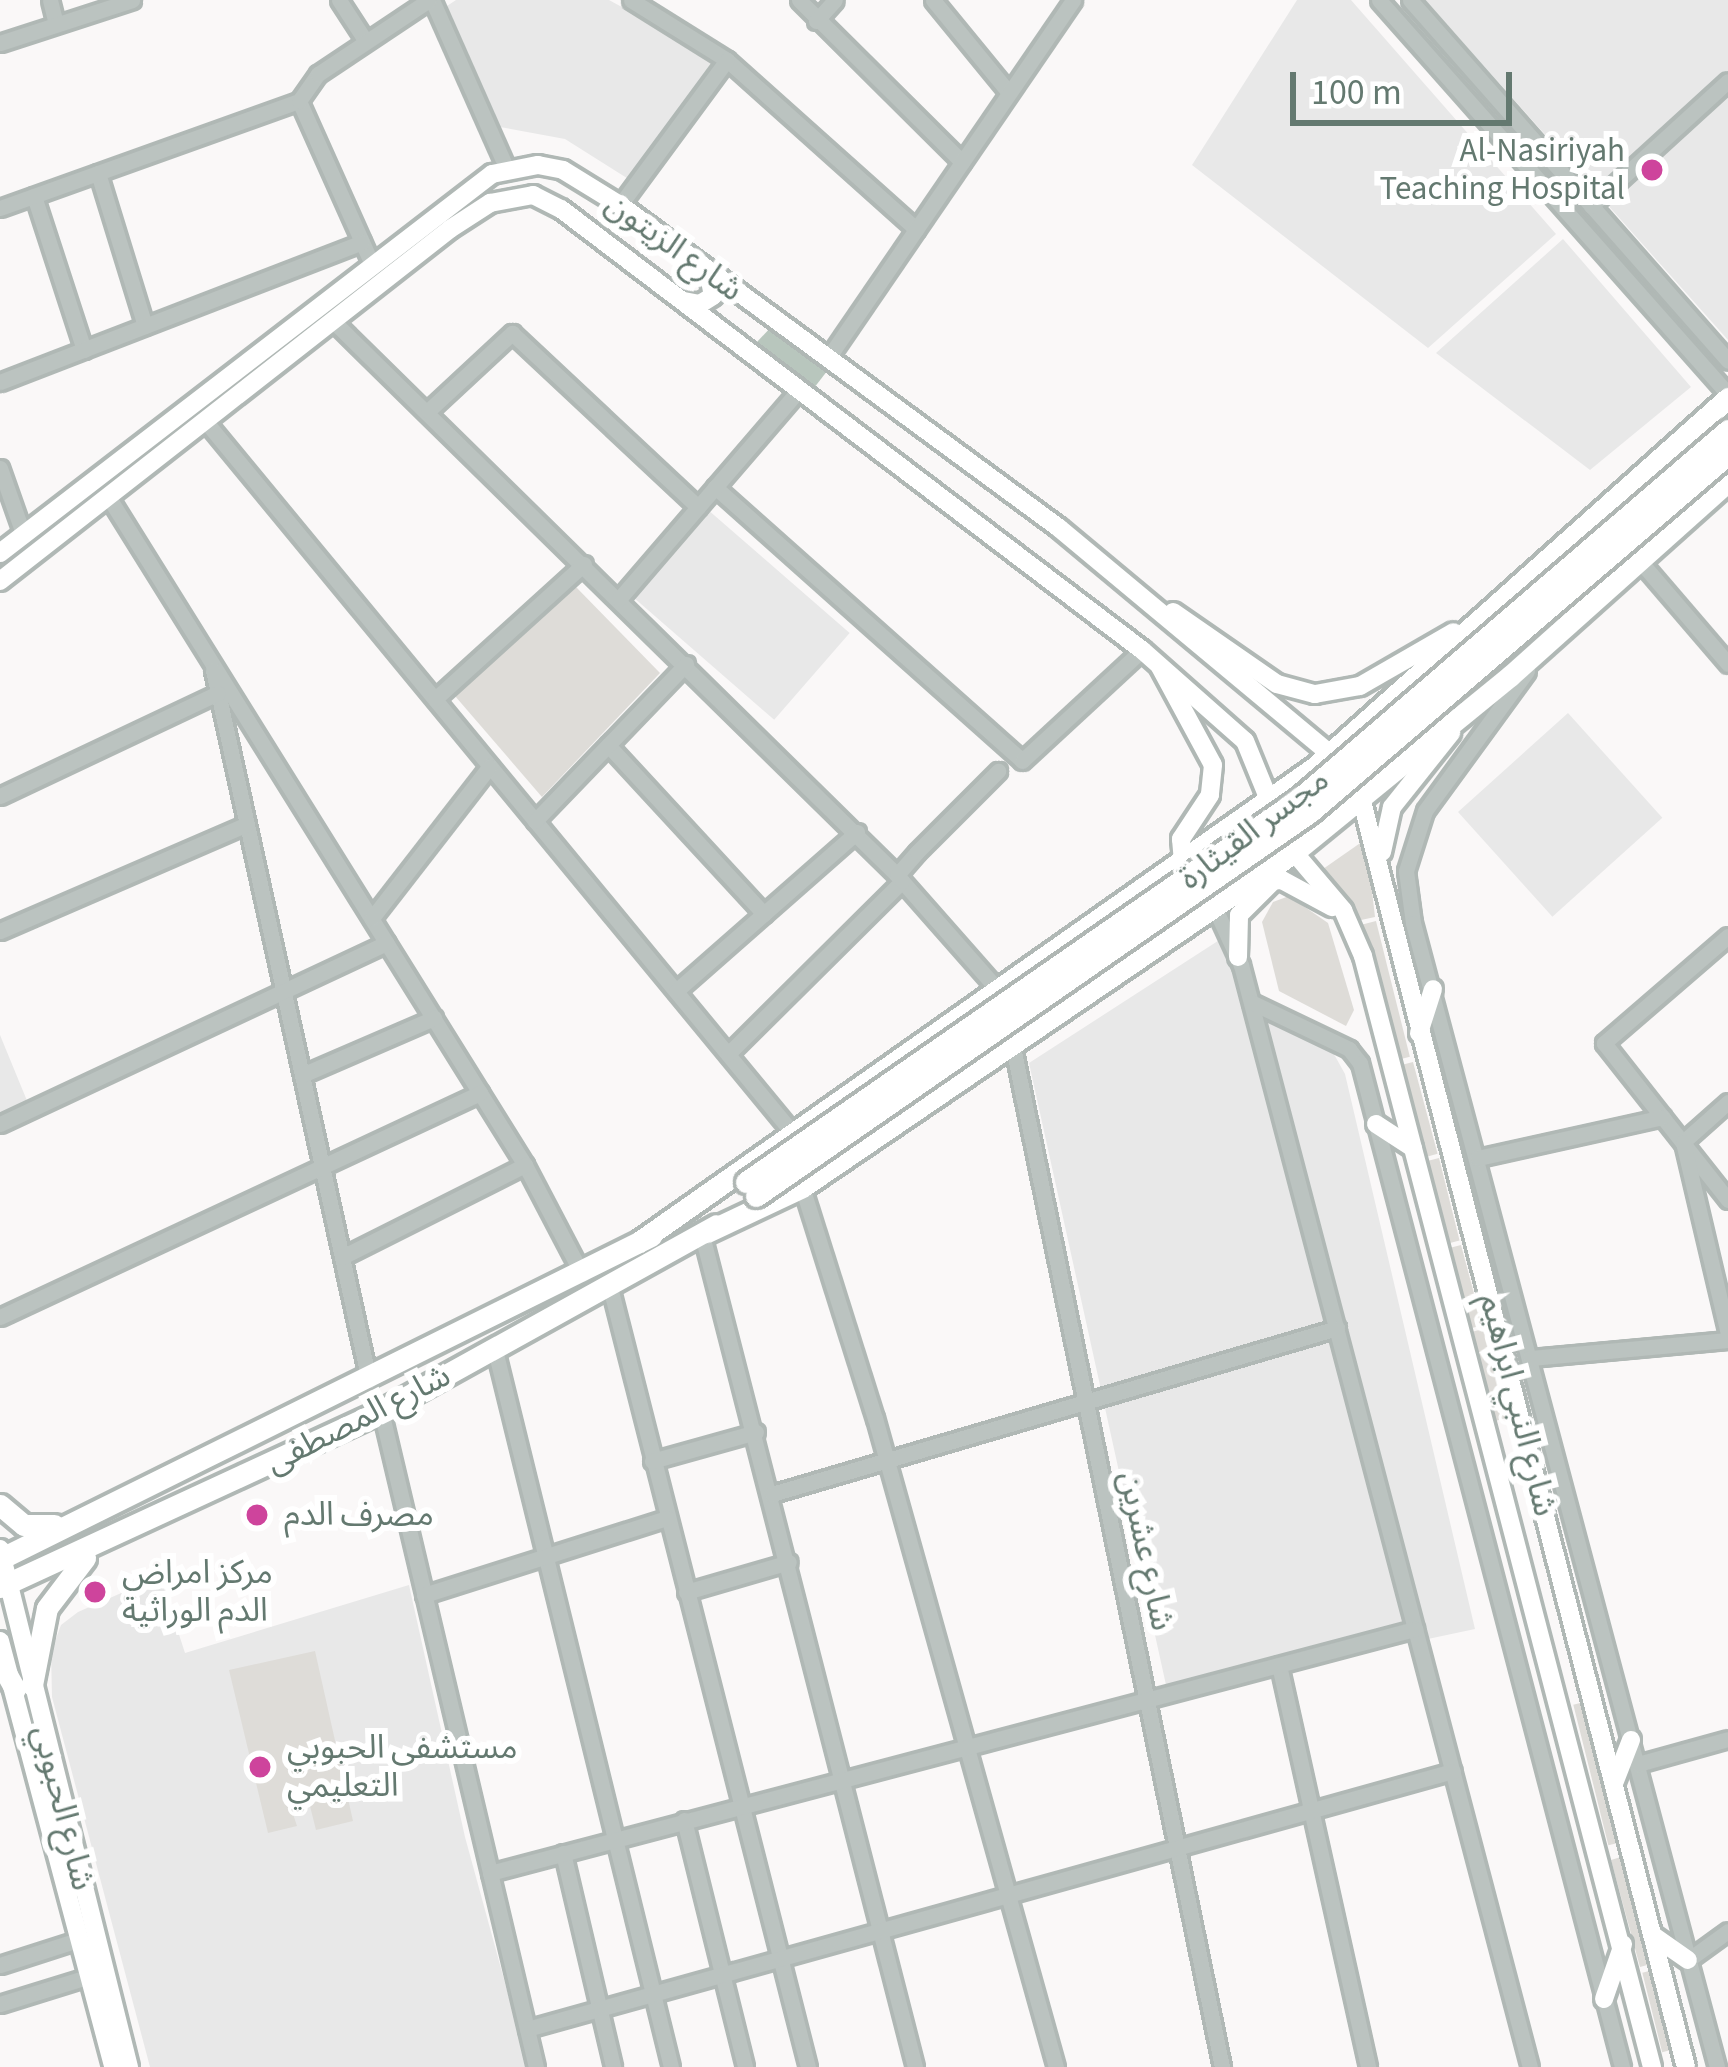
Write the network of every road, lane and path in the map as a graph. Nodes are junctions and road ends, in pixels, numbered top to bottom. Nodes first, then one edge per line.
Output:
1 (50, 0) edge
2 (132, 0) edge
3 (339, 0) edge
4 (430, 0) edge
5 (631, 0) edge
6 (799, 0) edge
7 (835, 0) edge
8 (934, 0) edge
9 (1379, 0) edge
10 (1410, 0) edge
11 (1069, 2) edge
12 (816, 21) junction
13 (56, 24) junction
14 (365, 40) junction
15 (0, 43) edge
16 (728, 60) junction
17 (1728, 81) edge
18 (1009, 93) junction
19 (299, 101) junction
20 (962, 162) junction
21 (506, 167) junction
22 (98, 173) junction
23 (34, 196) junction
24 (620, 205) junction
25 (1591, 206) junction
26 (0, 208) edge
27 (916, 229) junction
28 (362, 242) junction
29 (372, 264) junction
30 (708, 270) junction
31 (684, 301) junction
32 (773, 318) junction
33 (334, 322) junction
34 (145, 326) junction
35 (84, 350) junction
36 (748, 352) junction
37 (827, 358) junction
38 (1728, 361) edge
39 (0, 382) edge
40 (798, 391) junction
41 (1728, 396) edge
42 (428, 411) junction
43 (206, 422) junction
44 (1728, 430) edge
45 (1728, 454) edge
46 (0, 468) edge
47 (1728, 481) edge
48 (716, 488) junction
49 (110, 498) junction
50 (698, 507) junction
51 (1059, 528) junction
52 (24, 536) junction
53 (0, 553) edge
54 (1639, 560) junction
55 (584, 564) junction
56 (1537, 575) junction
57 (0, 581) edge
58 (619, 599) junction
59 (1560, 631) junction
60 (209, 656) junction
61 (1150, 656) junction
62 (686, 664) junction
63 (1728, 664) edge
64 (1407, 688) junction
65 (218, 693) junction
66 (1484, 697) junction
67 (435, 699) junction
68 (1442, 729) junction
69 (608, 745) junction
70 (1331, 753) junction
71 (490, 766) junction
72 (998, 771) dead end
73 (0, 796) edge
74 (1363, 797) junction
75 (1270, 800) junction
76 (535, 820) junction
77 (247, 824) junction
78 (857, 832) junction
79 (1293, 853) junction
80 (1379, 862) junction
81 (1183, 863) junction
82 (899, 878) junction
83 (1282, 880) junction
84 (1249, 883) junction
85 (1216, 908) junction
86 (764, 914) junction
87 (372, 918) junction
88 (1347, 919) junction
89 (0, 931) edge
90 (1728, 936) edge
91 (387, 943) junction
92 (1238, 957) junction
93 (998, 989) junction
94 (1433, 989) junction
95 (676, 991) junction
96 (284, 993) junction
97 (1251, 1002) junction
98 (434, 1018) junction
99 (1419, 1033) junction
100 (1012, 1047) junction
101 (728, 1054) junction
102 (302, 1075) junction
103 (480, 1094) junction
104 (1728, 1102) edge
105 (1663, 1118) junction
106 (0, 1124) edge
107 (1376, 1124) junction
108 (792, 1132) junction
109 (1683, 1142) junction
110 (1413, 1148) junction
111 (1478, 1158) junction
112 (525, 1165) junction
113 (322, 1166) junction
114 (802, 1186) junction
115 (751, 1189) junction
116 (1728, 1200) edge
117 (705, 1234) junction
118 (639, 1242) junction
119 (342, 1257) junction
120 (583, 1274) junction
121 (610, 1287) junction
122 (0, 1316) edge
123 (1336, 1328) junction
124 (1728, 1337) edge
125 (495, 1350) junction
126 (1531, 1358) junction
127 (369, 1380) junction
128 (1086, 1407) junction
129 (380, 1411) junction
130 (756, 1432) junction
131 (652, 1461) junction
132 (888, 1463) junction
133 (772, 1494) junction
134 (0, 1505) edge
135 (94, 1508) junction
136 (667, 1518) junction
137 (107, 1543) junction
138 (1555, 1551) junction
139 (1, 1556) edge
140 (545, 1558) junction
141 (1520, 1561) junction
142 (789, 1562) junction
143 (4, 1586) edge
144 (686, 1592) junction
145 (424, 1595) junction
146 (1415, 1629) junction
147 (0, 1641) edge
148 (0, 1662) edge
149 (1279, 1665) junction
150 (23, 1687) junction
151 (1147, 1700) junction
152 (1728, 1739) edge
153 (1631, 1740) junction
154 (966, 1742) junction
155 (1638, 1764) junction
156 (1453, 1771) junction
157 (842, 1776) junction
158 (1615, 1781) junction
159 (740, 1804) junction
160 (1306, 1812) junction
161 (684, 1820) junction
162 (614, 1839) junction
163 (1177, 1848) junction
164 (563, 1853) junction
165 (490, 1873) junction
166 (1009, 1898) junction
167 (1728, 1931) edge
168 (881, 1933) junction
169 (88, 1937) junction
170 (1655, 1937) junction
171 (1623, 1944) junction
172 (1688, 1960) junction
173 (781, 1962) junction
174 (0, 1965) edge
175 (97, 1974) junction
176 (723, 1978) junction
177 (654, 1997) junction
178 (1604, 2000) junction
179 (0, 2004) edge
180 (600, 2011) junction
181 (526, 2029) junction
182 (113, 2067) edge
183 (129, 2067) edge
184 (536, 2067) edge
185 (613, 2067) edge
186 (671, 2067) edge
187 (745, 2067) edge
188 (808, 2067) edge
189 (914, 2067) edge
190 (1056, 2067) edge
191 (1222, 2067) edge
192 (1368, 2067) edge
193 (1530, 2067) edge
194 (1622, 2067) edge
195 (1652, 2067) edge
196 (1686, 2067) edge
197 (1717, 2067) edge

1 - 13 street
2 - 13 street
3 - 14 street
4 - 14 street
4 - 21 street
5 - 16 street
6 - 12 street
7 - 12 street
8 - 18 street
9 - 41 street
10 - 25 street
11 - 18 street
12 - 20 street
13 - 15 street
14 - 19 street
16 - 24 street
16 - 27 street
17 - 25 street
18 - 20 street
19 - 22 street
19 - 28 street
20 - 27 street
21 - 24 main road, شارع الزيتون
21 - 29 main road
22 - 23 street
22 - 34 street
23 - 26 street
23 - 35 street
24 - 30 main road, شارع الزيتون
25 - 38 street
27 - 37 street
28 - 29 street
28 - 34 street
29 - 52 main road
30 - 31 main road
30 - 32 main road, شارع الزيتون
31 - 33 main road, شارع الزيتون
31 - 36 main road, شارع الزيتون
32 - 36 main road
32 - 37 main road, شارع الزيتون
33 - 42 street
33 - 43 main road, شارع الزيتون
34 - 35 street
35 - 39 street
36 - 40 main road, شارع الزيتون
37 - 51 main road, شارع الزيتون
40 - 48 street
40 - 61 main road, شارع الزيتون
41 - 56 highway
42 - 50 street
42 - 55 street
43 - 49 main road, شارع الزيتون
43 - 67 street
44 - 115 highway, مجسر القيثارة, bridge
45 - 115 highway, مجسر القيثارة, bridge
46 - 52 street
47 - 54 highway
48 - 50 street
48 - 61 street
49 - 57 main road, شارع الزيتون
49 - 60 street
50 - 58 street
51 - 56 main road
51 - 70 main road, شارع الزيتون
52 - 53 main road
54 - 59 highway
54 - 63 street
55 - 58 street
55 - 67 street
56 - 64 highway
58 - 62 street
59 - 66 highway
59 - 94 street
60 - 65 street
60 - 87 street
61 - 75 main road, شارع الزيتون
61 - 81 main road
62 - 69 street
62 - 78 street
64 - 68 highway
64 - 70 highway
65 - 73 street
65 - 77 street
66 - 68 highway
66 - 80 main road
67 - 71 street
68 - 74 highway
69 - 76 street
69 - 86 street
70 - 74 main road, شارع النبي ابراهيم
70 - 75 highway
71 - 76 street
71 - 87 street
72 - 82 street
74 - 79 highway
74 - 80 main road, شارع النبي ابراهيم
75 - 79 main road, شارع النبي ابراهيم
75 - 81 highway
76 - 95 street
77 - 89 street
77 - 96 street
78 - 82 street
78 - 86 street
79 - 84 highway
79 - 88 main road, شارع النبي ابراهيم
80 - 99 main road, شارع النبي ابراهيم
81 - 85 street
81 - 93 highway
82 - 93 street
82 - 101 street
83 - 84 main road
83 - 88 main road
83 - 92 main road
84 - 85 highway
85 - 92 street
85 - 100 highway
86 - 95 street
87 - 91 street
88 - 110 main road, شارع النبي ابراهيم
90 - 105 street
91 - 96 street
91 - 98 street
92 - 97 street
93 - 108 highway
94 - 99 main road
94 - 111 street
95 - 101 street
96 - 102 street
96 - 106 street
97 - 107 street
97 - 123 street
98 - 102 street
98 - 103 street
99 - 138 main road, شارع النبي ابراهيم
100 - 114 highway
100 - 128 street, شارع عشرين
101 - 108 street
102 - 113 street
103 - 112 street
103 - 113 street
104 - 109 street
105 - 109 street
105 - 111 street
107 - 110 main road
107 - 178 street
108 - 118 highway
109 - 116 street
109 - 124 street
110 - 141 main road, شارع النبي ابراهيم
111 - 126 street
112 - 119 street
112 - 120 street
113 - 119 street
113 - 122 street
114 - 117 highway
114 - 132 street
115 - 117 highway
115 - 118 highway
117 - 121 highway, شارع المصطفى
117 - 130 street
118 - 120 highway, شارع المصطفى
119 - 127 street
120 - 127 highway, شارع المصطفى
121 - 125 highway, شارع المصطفى
121 - 131 street
123 - 128 street
123 - 146 street
124 - 126 street
125 - 129 highway, شارع المصطفى
125 - 140 street
126 - 153 street
127 - 135 highway, شارع المصطفى
128 - 132 street
128 - 151 street, شارع عشرين
129 - 137 highway, شارع المصطفى
129 - 145 street
130 - 131 street
130 - 133 street
131 - 136 street
132 - 133 street
132 - 154 street
133 - 142 street
134 - 135 highway
135 - 139 highway, شارع المصطفى
136 - 140 street
136 - 144 street
137 - 143 highway, شارع المصطفى
137 - 150 highway
138 - 141 main road
138 - 158 main road, شارع النبي ابراهيم
139 - 143 main road, شارع الحبوبي
140 - 145 street
140 - 162 street
141 - 171 main road, شارع النبي ابراهيم
142 - 144 street
142 - 157 street
143 - 150 main road, شارع الحبوبي
144 - 159 street
145 - 165 street
146 - 149 street
146 - 156 street
147 - 150 main road
148 - 150 highway
149 - 151 street
149 - 160 street
150 - 169 main road, شارع الحبوبي
151 - 154 street
151 - 163 street, شارع عشرين
152 - 155 street
153 - 155 street
153 - 158 main road
154 - 157 street
154 - 166 street
155 - 172 street
156 - 160 street
156 - 193 street
157 - 159 street
157 - 168 street
158 - 170 main road, شارع النبي ابراهيم
159 - 161 street
159 - 173 street
160 - 163 street
160 - 192 street
161 - 162 street
161 - 176 street
162 - 164 street
162 - 177 street
163 - 166 street
163 - 191 street, شارع عشرين
164 - 165 street
164 - 180 street
165 - 181 street
166 - 168 street
166 - 190 street
167 - 172 street
168 - 173 street
168 - 189 street
169 - 174 street
169 - 175 main road, شارع الحبوبي
170 - 172 main road
170 - 196 main road, شارع النبي ابراهيم
171 - 178 main road
171 - 195 main road, شارع النبي ابراهيم
172 - 197 street
173 - 176 street
173 - 188 street
175 - 179 street
175 - 182 main road, شارع الحبوبي
175 - 183 main road, شارع الحبوبي
176 - 177 street
176 - 187 street
177 - 180 street
177 - 186 street
178 - 194 street
180 - 181 street
180 - 185 street
181 - 184 street

